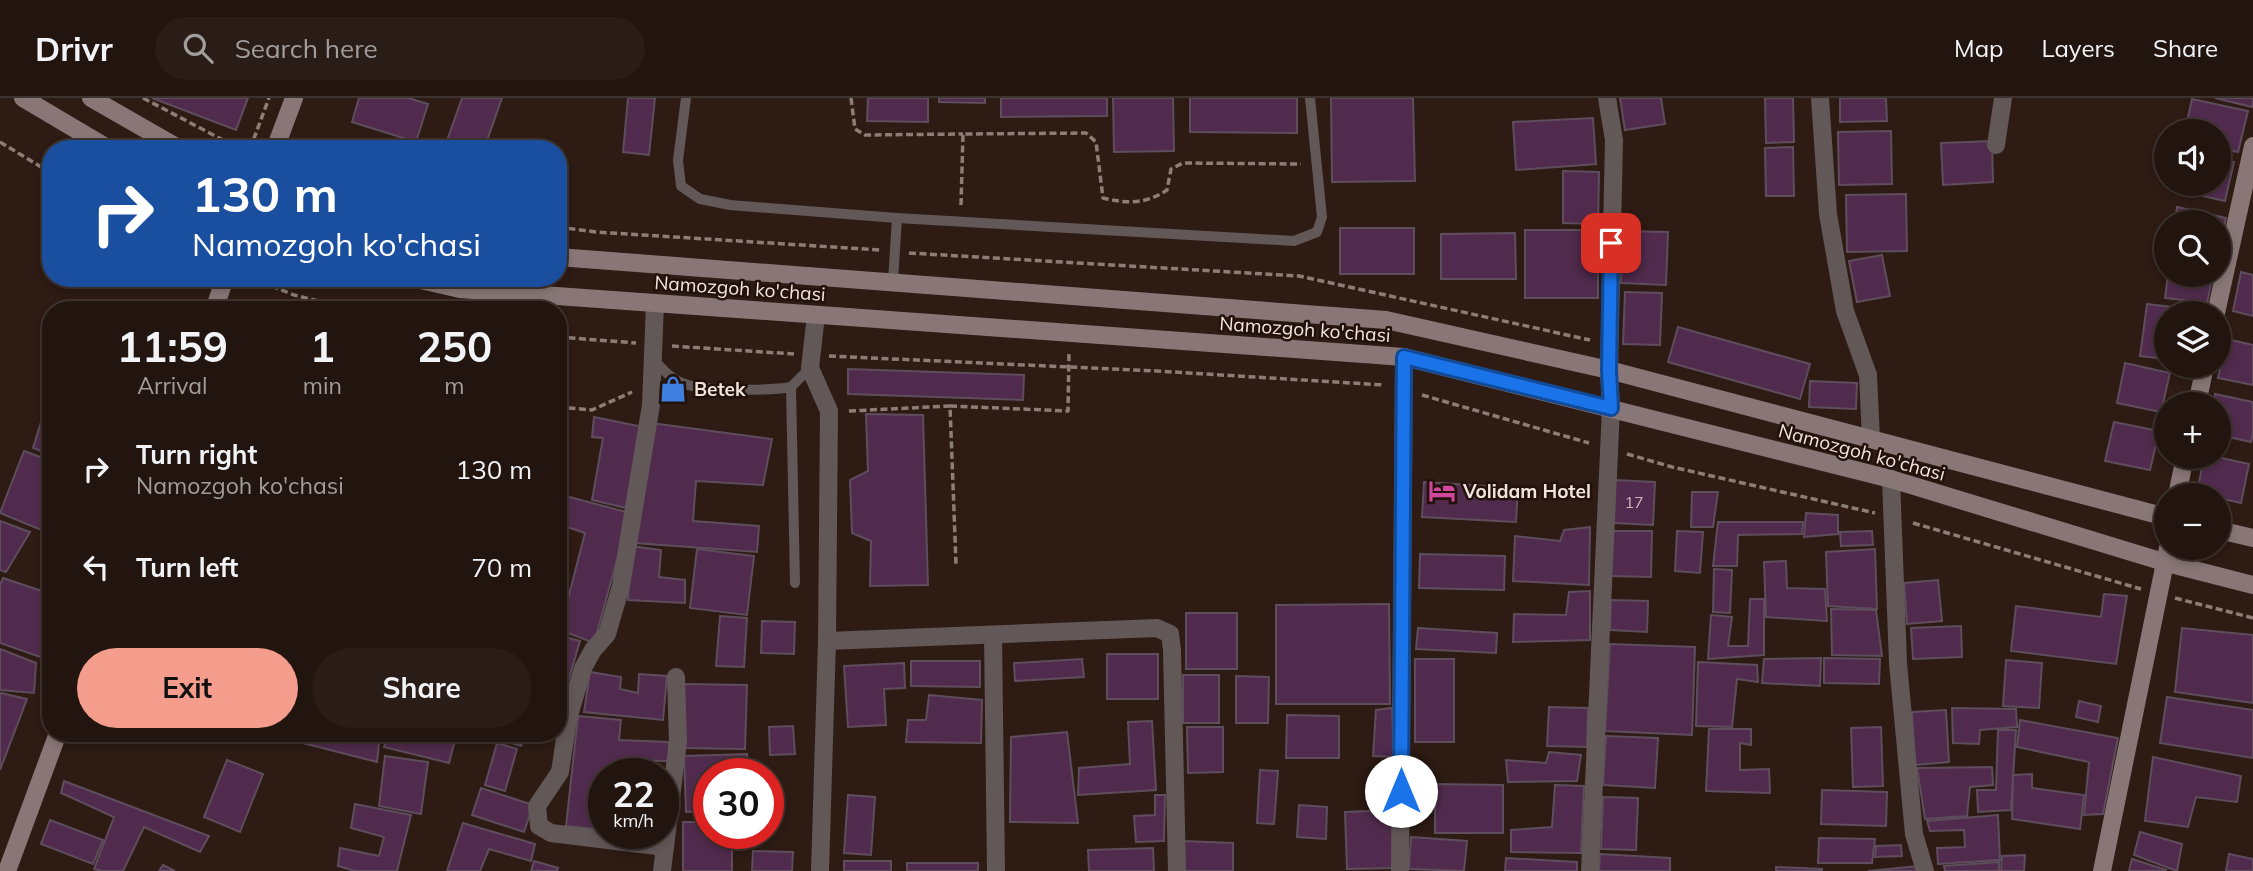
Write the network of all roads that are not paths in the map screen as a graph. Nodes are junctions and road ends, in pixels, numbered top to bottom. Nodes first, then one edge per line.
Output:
1 (23, 98) edge
2 (92, 98) edge
3 (294, 98) edge
4 (686, 98) edge
5 (1310, 98) edge
6 (1607, 98) edge
7 (1820, 98) edge
8 (2003, 98) edge
9 (94, 140) edge
10 (164, 140) edge
11 (278, 140) edge
12 (1996, 145) dead end
13 (2253, 146) edge
14 (897, 218) junction
15 (567, 258) edge
16 (893, 281) junction
17 (451, 287) edge
18 (2219, 301) edge
19 (655, 303) junction
20 (816, 314) junction
21 (1404, 357) junction
22 (653, 358) junction
23 (810, 368) junction
24 (1609, 370) junction
25 (791, 387) junction
26 (1611, 408) junction
27 (1871, 439) junction
28 (1891, 479) junction
29 (2154, 514) edge
30 (2231, 533) edge
31 (2253, 538) edge
32 (2154, 551) edge
33 (2166, 560) edge
34 (2182, 560) edge
35 (795, 583) dead end
36 (2253, 584) edge
37 (993, 635) junction
38 (827, 641) junction
39 (676, 677) dead end
40 (567, 726) edge
41 (55, 742) edge
42 (565, 742) edge
43 (676, 758) edge
44 (588, 837) edge
45 (665, 849) edge
46 (7, 871) edge
47 (662, 871) edge
48 (820, 871) edge
49 (996, 871) edge
50 (1177, 871) edge
51 (1400, 871) edge
52 (1590, 871) edge
53 (1925, 871) edge
54 (2102, 871) edge

1 - 9 main road
2 - 10 main road
3 - 11 main road
4 - 14 lane
5 - 14 lane
6 - 24 street
7 - 27 street
8 - 12 street
13 - 18 main road
14 - 16 lane
15 - 16 main road, Namozgoh ko'chasi
16 - 24 main road, Namozgoh ko'chasi
17 - 19 main road, Namozgoh ko'chasi
19 - 20 main road, Namozgoh ko'chasi
19 - 22 street
20 - 21 main road, Namozgoh ko'chasi
20 - 23 street
21 - 26 main road, Namozgoh ko'chasi
21 - 51 street
22 - 25 lane
22 - 40 street
23 - 25 lane
23 - 38 street
24 - 26 street
24 - 27 main road, Namozgoh ko'chasi
25 - 35 lane
26 - 28 main road, Namozgoh ko'chasi
26 - 52 street
27 - 29 main road, Namozgoh ko'chasi
28 - 32 main road, Namozgoh ko'chasi
28 - 53 street
30 - 31 main road
33 - 54 main road
34 - 36 main road, Namozgoh ko'chasi
37 - 38 street
37 - 49 street
37 - 50 street
38 - 48 street
39 - 43 street
41 - 46 main road
42 - 44 street
45 - 47 street

